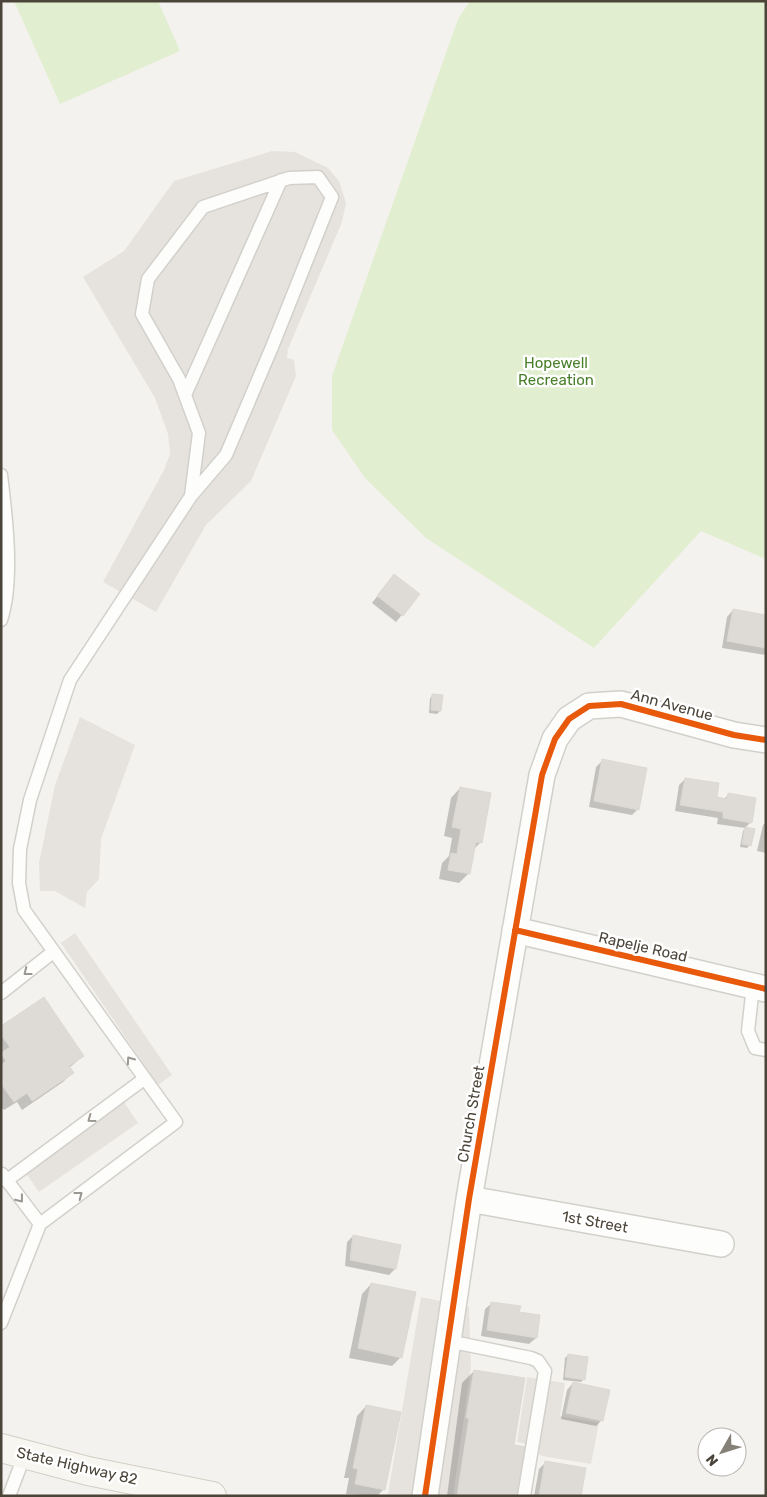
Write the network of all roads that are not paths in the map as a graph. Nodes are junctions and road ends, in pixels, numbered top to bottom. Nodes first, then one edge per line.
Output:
1 (281, 180) junction
2 (185, 395) junction
3 (1, 474) edge
4 (191, 496) junction
5 (1, 620) edge
6 (555, 739) joint
7 (766, 740) edge
8 (515, 930) junction
9 (53, 952) junction
10 (760, 988) edge
11 (1, 993) edge
12 (766, 1050) edge
13 (144, 1080) junction
14 (4, 1177) edge
15 (469, 1199) junction
16 (40, 1224) junction
17 (722, 1244) dead end
18 (1, 1323) edge
19 (448, 1341) junction
20 (13, 1451) edge
21 (9, 1496) edge
22 (212, 1496) edge
23 (425, 1496) edge
24 (524, 1496) edge

1 - 2 lane
1 - 2 lane
1 - 4 lane
2 - 4 lane
3 - 5 lane
4 - 9 lane
6 - 7 street, Ann Avenue
6 - 8 street, Church Street
8 - 10 street, Rapelje Road
8 - 15 street, Church Street
9 -> 11 lane
13 -> 9 lane
10 - 12 lane
13 -> 14 lane
16 -> 13 lane
14 -> 16 lane
15 - 17 street, 1st Street
15 - 19 street, Church Street
16 - 18 lane
19 - 23 street, Church Street
19 - 24 lane
20 - 21 lane
20 - 22 main road, State Highway 82

